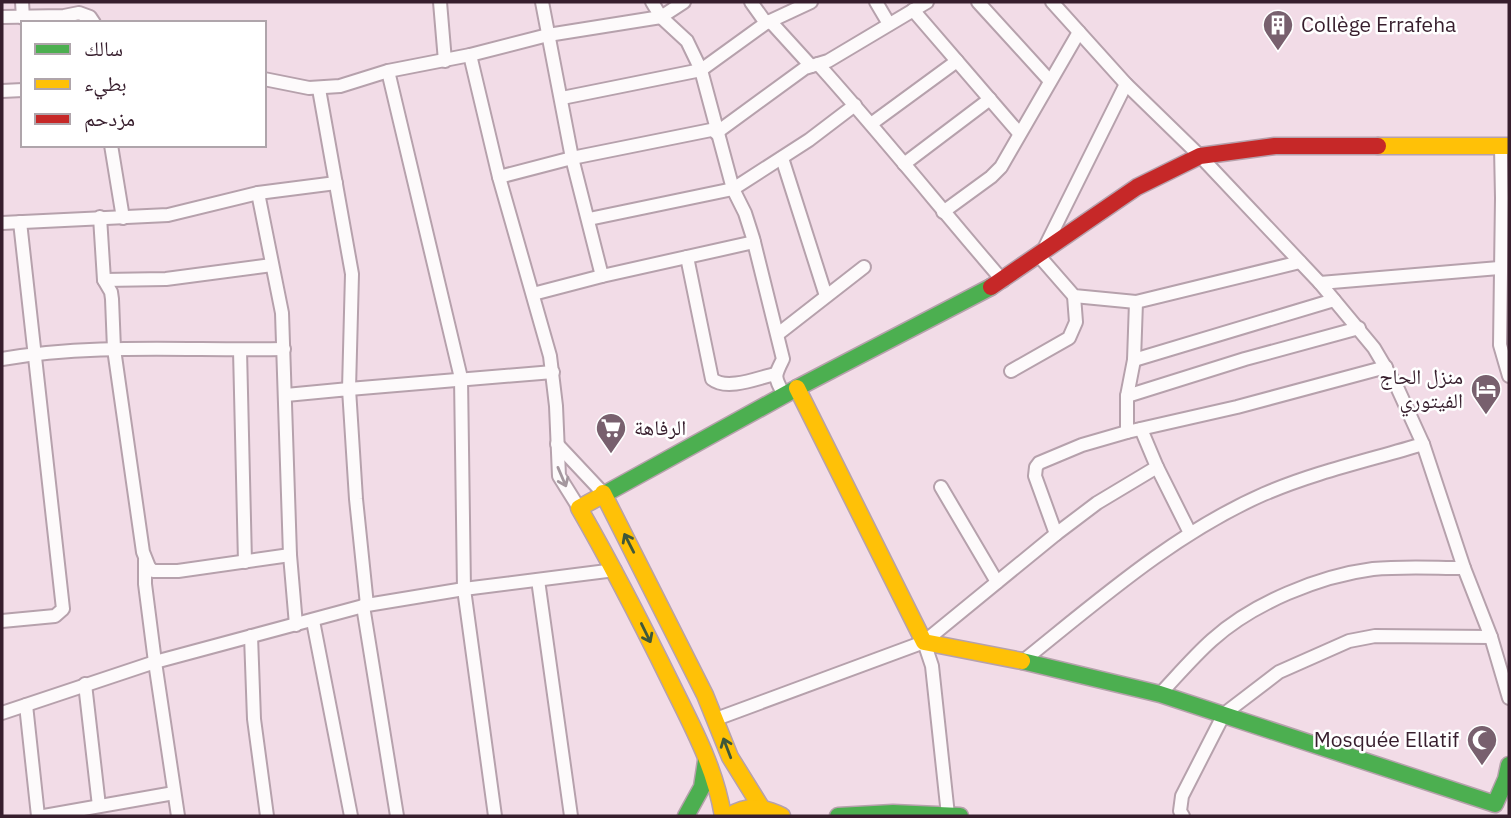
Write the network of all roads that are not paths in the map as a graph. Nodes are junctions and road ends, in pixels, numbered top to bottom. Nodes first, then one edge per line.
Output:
1 (22, 2) edge
2 (542, 2) edge
3 (652, 2) edge
4 (684, 2) edge
5 (751, 2) edge
6 (811, 2) edge
7 (876, 2) edge
8 (926, 2) edge
9 (978, 2) edge
10 (1052, 2) edge
11 (438, 3) edge
12 (913, 10) junction
13 (2, 17) edge
14 (23, 18) junction
15 (661, 18) junction
16 (93, 21) edge
17 (768, 22) junction
18 (889, 24) junction
19 (1079, 32) junction
20 (548, 35) junction
21 (470, 55) junction
22 (445, 61) junction
23 (957, 61) junction
24 (814, 65) junction
25 (701, 70) junction
26 (388, 71) junction
27 (266, 79) edge
28 (1050, 82) junction
29 (1126, 84) junction
30 (319, 89) junction
31 (21, 90) edge
32 (2, 91) edge
33 (562, 98) junction
34 (990, 99) junction
35 (855, 105) junction
36 (871, 124) junction
37 (716, 131) junction
38 (1019, 134) junction
39 (111, 147) edge
40 (1505, 147) edge
41 (1200, 156) junction
42 (572, 158) junction
43 (782, 158) junction
44 (904, 164) junction
45 (499, 177) junction
46 (336, 183) junction
47 (733, 189) junction
48 (258, 193) junction
49 (943, 212) junction
50 (100, 217) junction
51 (123, 218) junction
52 (589, 219) junction
53 (20, 222) junction
54 (2, 223) edge
55 (754, 243) junction
56 (687, 257) junction
57 (1040, 257) junction
58 (1300, 262) junction
59 (272, 265) junction
60 (864, 267) dead end
61 (1500, 268) junction
62 (602, 276) junction
63 (104, 280) junction
64 (1003, 281) junction
65 (1320, 283) junction
66 (533, 294) junction
67 (826, 296) junction
68 (1074, 296) junction
69 (1334, 300) junction
70 (1136, 302) junction
71 (1359, 328) junction
72 (778, 334) junction
73 (114, 349) junction
74 (284, 349) junction
75 (240, 350) junction
76 (35, 353) junction
77 (2, 359) edge
78 (1134, 359) junction
79 (1386, 367) junction
80 (1011, 371) dead end
81 (553, 372) junction
82 (775, 374) junction
83 (1509, 376) edge
84 (461, 378) junction
85 (349, 389) junction
86 (790, 391) junction
87 (286, 395) junction
88 (1127, 396) junction
89 (1141, 429) junction
90 (1127, 432) junction
91 (557, 444) junction
92 (1423, 444) junction
93 (1157, 467) junction
94 (941, 487) dead end
95 (603, 493) junction
96 (579, 508) junction
97 (1190, 533) junction
98 (1056, 534) junction
99 (290, 555) junction
100 (145, 560) junction
101 (245, 562) junction
102 (1464, 568) junction
103 (615, 570) junction
104 (538, 580) junction
105 (997, 582) junction
106 (464, 589) junction
107 (365, 606) junction
108 (2, 621) edge
109 (313, 621) junction
110 (296, 625) junction
111 (251, 636) junction
112 (1491, 637) junction
113 (924, 642) junction
114 (1023, 661) junction
115 (155, 662) junction
116 (85, 684) junction
117 (1160, 694) junction
118 (1509, 698) edge
119 (26, 705) junction
120 (2, 713) edge
121 (1224, 714) junction
122 (716, 719) junction
123 (706, 758) junction
124 (1509, 765) edge
125 (174, 793) junction
126 (99, 806) junction
127 (761, 807) junction
128 (1490, 810) edge
129 (38, 816) edge
130 (44, 816) edge
131 (178, 816) edge
132 (267, 816) edge
133 (351, 816) edge
134 (397, 816) edge
135 (495, 816) edge
136 (571, 816) edge
137 (686, 816) edge
138 (723, 816) edge
139 (729, 816) edge
140 (782, 816) edge
141 (838, 816) edge
142 (954, 816) edge
143 (1183, 816) edge

1 - 14 street
2 - 20 street
3 - 15 street
4 - 15 street
5 - 17 street
6 - 17 street
7 - 18 street
8 - 12 street
9 - 28 street
10 - 19 street
11 - 22 street
12 - 18 street
12 - 23 street
13 - 14 street
14 - 16 street
15 - 20 street
15 - 25 street
17 - 24 street
17 - 25 street
18 - 24 street
19 - 28 street
19 - 29 street
20 - 21 street
20 - 33 street
21 - 22 street
21 - 45 street
22 - 26 street
23 - 34 street
23 - 36 street
24 - 35 street
24 - 37 street
25 - 33 street
25 - 37 street
26 - 30 street
26 - 84 street
27 - 30 street
28 - 38 street
29 - 41 street
29 - 57 street
30 - 46 street
31 - 32 street
33 - 42 street
34 - 38 street
34 - 44 street
35 - 36 street
35 - 43 street
36 - 44 street
37 - 42 street
37 - 47 street
38 - 49 street
39 - 51 street
40 - 41 main road
40 - 61 street
41 - 57 main road
41 - 58 street
42 - 45 street
42 - 52 street
43 - 47 street
43 - 67 street
44 - 49 street
45 - 66 street
46 - 48 street
46 - 85 street
47 - 52 street
47 - 55 street
48 - 51 street
48 - 59 street
49 - 64 street
50 - 51 street
50 - 53 street
50 - 63 street
52 - 62 street
53 - 54 street
53 - 76 street
55 - 56 street
55 - 72 street
56 - 62 street
56 - 82 street
57 - 64 main road
57 - 68 street
58 - 65 street
58 - 70 street
59 - 63 street
59 - 74 street
60 - 67 street
61 - 65 street
61 - 83 street
62 - 66 street
63 - 73 street
64 - 86 main road
65 - 69 street
66 - 81 street
67 - 72 street
68 - 70 street
68 - 80 street
69 - 71 street
69 - 78 street
70 - 78 street
71 - 79 street
71 - 88 street
72 - 82 street
73 - 75 street
73 - 76 street
73 - 100 street
74 - 75 street
74 - 87 street
75 - 101 street
76 - 77 street
76 - 108 street
78 - 88 street
79 - 89 street
79 - 92 street
81 - 84 street
81 - 91 street
82 - 86 street
84 - 85 street
84 - 106 street
85 - 87 street
85 - 107 street
86 - 95 main road
86 - 113 main road
87 - 99 street
88 - 90 street
89 - 90 street
89 - 93 street
90 - 98 street
91 - 95 street
91 -> 96 street
92 - 97 street
92 - 102 street
93 - 97 street
93 - 98 street
94 - 105 street
95 - 96 main road
122 -> 95 main road
96 - 103 main road
97 - 114 street
98 - 105 street
99 - 101 street
99 - 110 street
100 - 101 street
100 - 115 street
102 - 112 street
102 - 117 street
103 - 104 street
103 -> 123 main road
104 - 106 street
104 - 136 street
105 - 113 street
106 - 107 street
106 - 135 street
107 - 109 street
107 - 134 street
109 - 110 street
109 - 133 street
110 - 111 street
111 - 115 street
111 - 132 street
112 - 118 street
112 - 121 street
113 - 114 main road
113 - 122 street
113 - 142 street
114 - 117 main road
115 - 116 street
115 - 125 street
116 - 119 street
116 - 126 street
117 - 121 main road
119 - 120 street
119 - 129 street
121 - 128 main road
121 - 143 street
127 -> 122 main road
123 - 137 main road
123 - 138 main road
124 - 128 main road
125 - 126 street
125 - 131 street
126 - 130 street
127 - 139 main road
127 - 140 main road
141 - 142 main road

